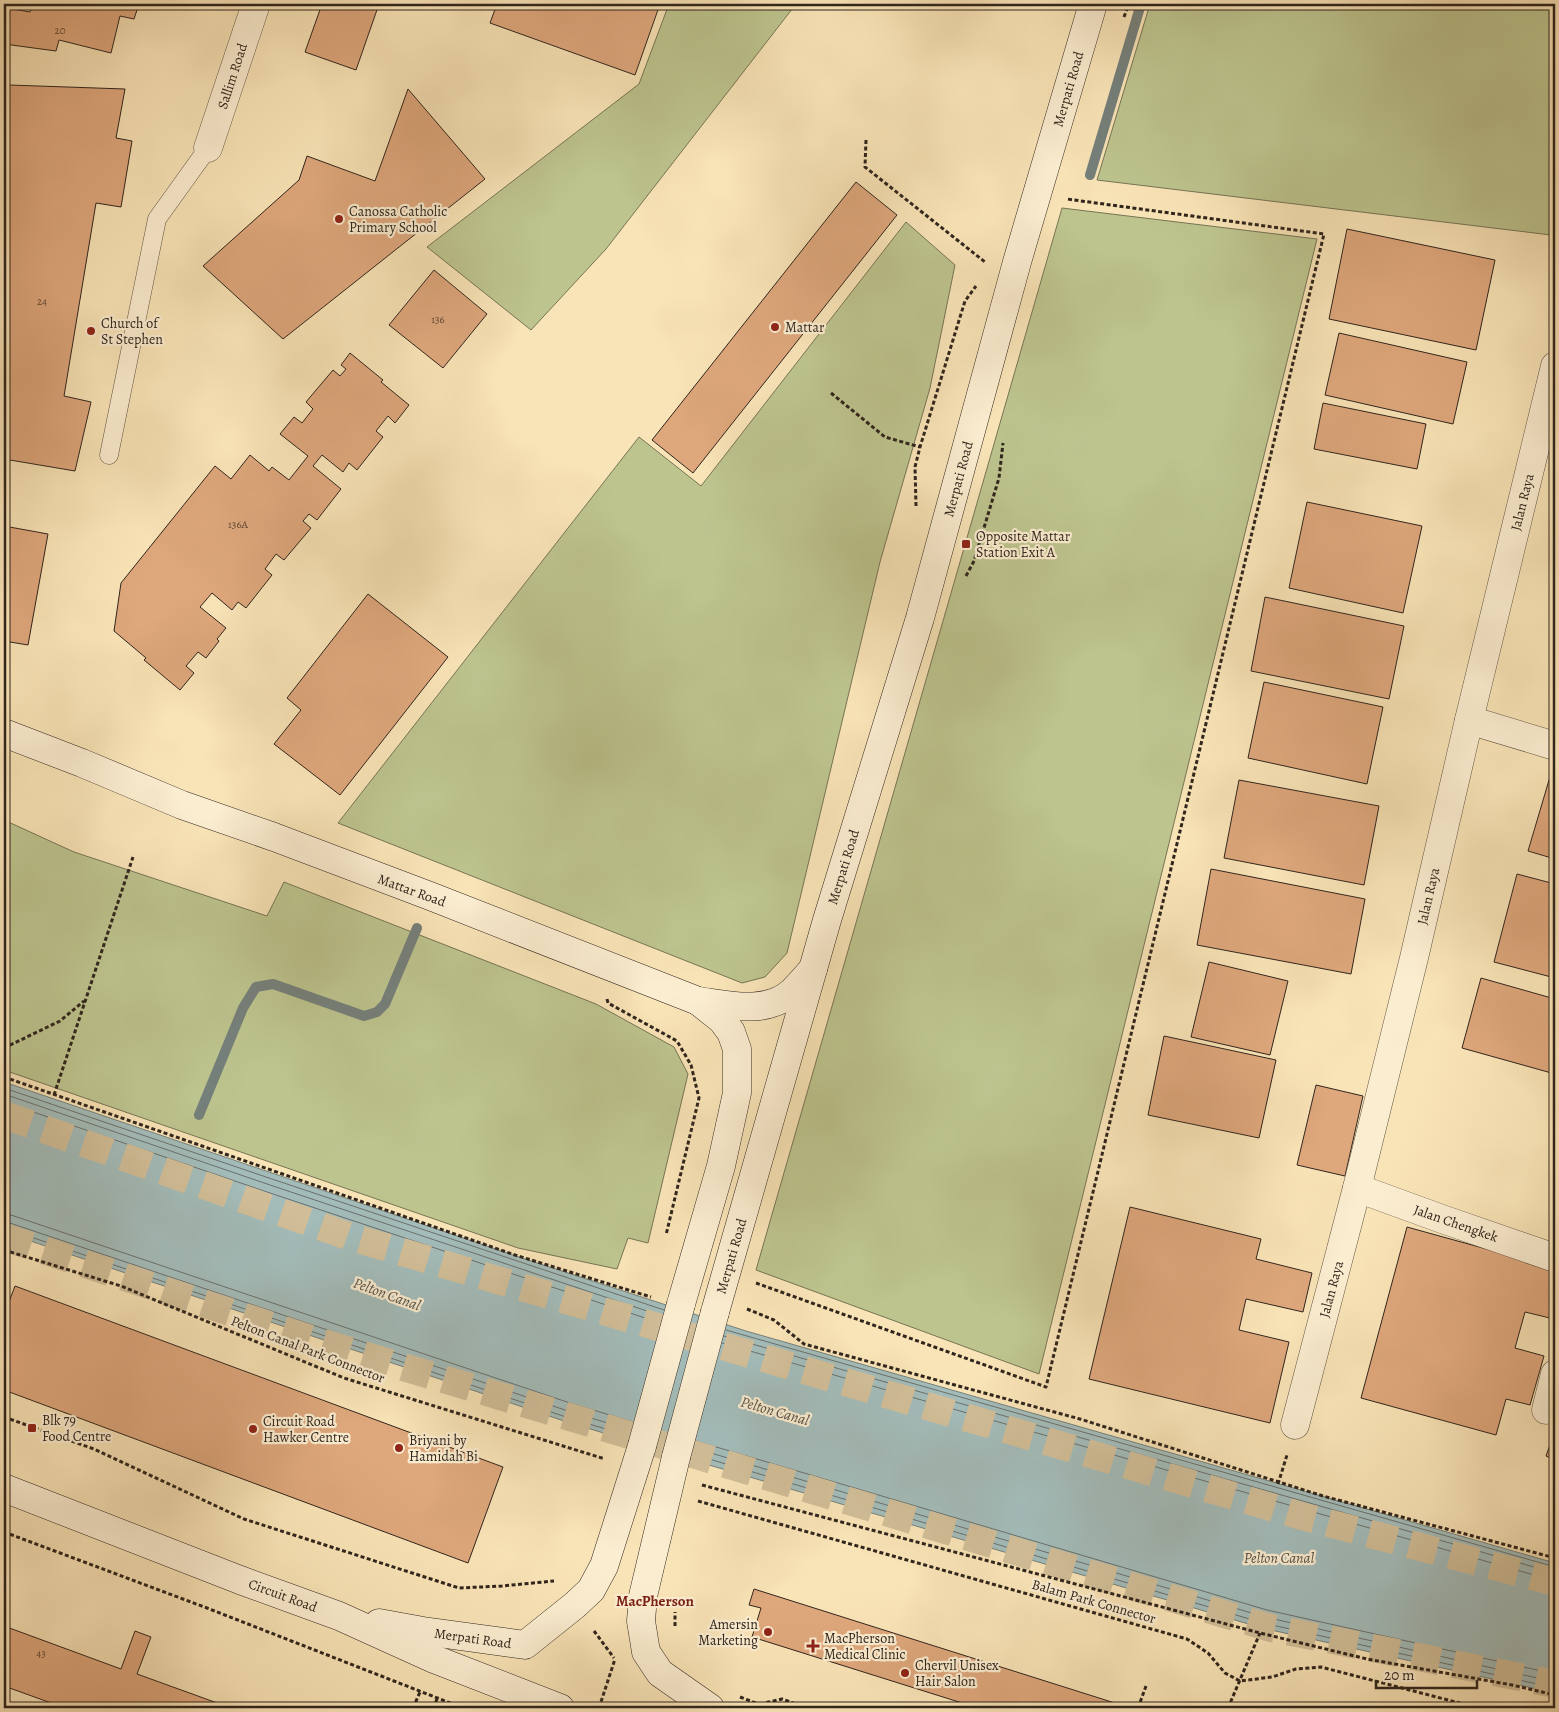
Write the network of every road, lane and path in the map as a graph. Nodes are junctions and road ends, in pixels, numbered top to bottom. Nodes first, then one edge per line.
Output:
1 (256, 4) edge
2 (1093, 4) edge
3 (866, 140) dead end
4 (208, 148) joint
5 (1066, 199) dead end
6 (990, 267) dead end
7 (980, 280) dead end
8 (1555, 366) edge
9 (831, 393) dead end
10 (920, 447) junction
11 (109, 455) dead end
12 (917, 515) dead end
13 (1468, 720) junction
14 (4, 733) edge
15 (1555, 746) edge
16 (133, 856) dead end
17 (814, 968) junction
18 (606, 997) dead end
19 (85, 1001) junction
20 (698, 1001) junction
21 (4, 1048) edge
22 (4, 1077) edge
23 (54, 1095) junction
24 (1357, 1188) junction
25 (665, 1239) dead end
26 (4, 1250) edge
27 (1555, 1258) edge
28 (749, 1280) dead end
29 (652, 1292) dead end
30 (743, 1308) dead end
31 (1555, 1374) edge
32 (1546, 1410) dead end
33 (4, 1417) edge
34 (1295, 1425) dead end
35 (607, 1460) dead end
36 (696, 1484) dead end
37 (4, 1488) edge
38 (692, 1500) dead end
39 (4, 1532) edge
40 (1555, 1558) edge
41 (575, 1605) junction
42 (339, 1616) junction
43 (1260, 1634) junction
44 (646, 1652) junction
45 (615, 1659) junction
46 (1240, 1681) junction
47 (1146, 1686) dead end
48 (420, 1692) junction
49 (1555, 1695) edge
50 (437, 1699) junction
51 (760, 1704) dead end
52 (413, 1708) edge
53 (433, 1708) edge
54 (463, 1708) edge
55 (560, 1708) edge
56 (599, 1708) edge
57 (710, 1708) edge
58 (807, 1708) edge
59 (1138, 1708) edge
60 (1228, 1708) edge
61 (1479, 1708) edge

1 - 4 street, Sallim Road
2 - 17 street, Merpati Road
3 - 6 path
4 - 11 lane
5 - 28 path
7 - 10 path
8 - 13 street, Jalan Raya
9 - 10 path
10 - 12 path
13 - 15 street
13 - 24 street, Jalan Raya
14 - 20 street, Mattar Road
16 - 19 path
17 - 20 street, Mattar Road
17 - 44 street, Merpati Road, bridge
18 - 25 path
19 - 21 path
19 - 23 path
20 - 41 street, Merpati Road, bridge
22 - 23 path
23 - 29 path
24 - 27 street, Jalan Chengkek
24 - 34 street, Jalan Raya
26 - 35 path, Pelton Canal Park Connector
30 - 40 path
31 - 32 street
33 - 41 path
36 - 43 path
37 - 42 street, Circuit Road
38 - 46 path, Balam Park Connector
39 - 48 path
41 - 42 street, Merpati Road
41 - 45 path
42 - 55 street, Circuit Road
43 - 46 path
43 - 49 path
44 - 45 path
44 - 57 street, Merpati Road
45 - 56 path
46 - 60 path
46 - 61 path
47 - 59 path
48 - 50 path
48 - 52 path
50 - 53 path
50 - 54 path
51 - 58 path

